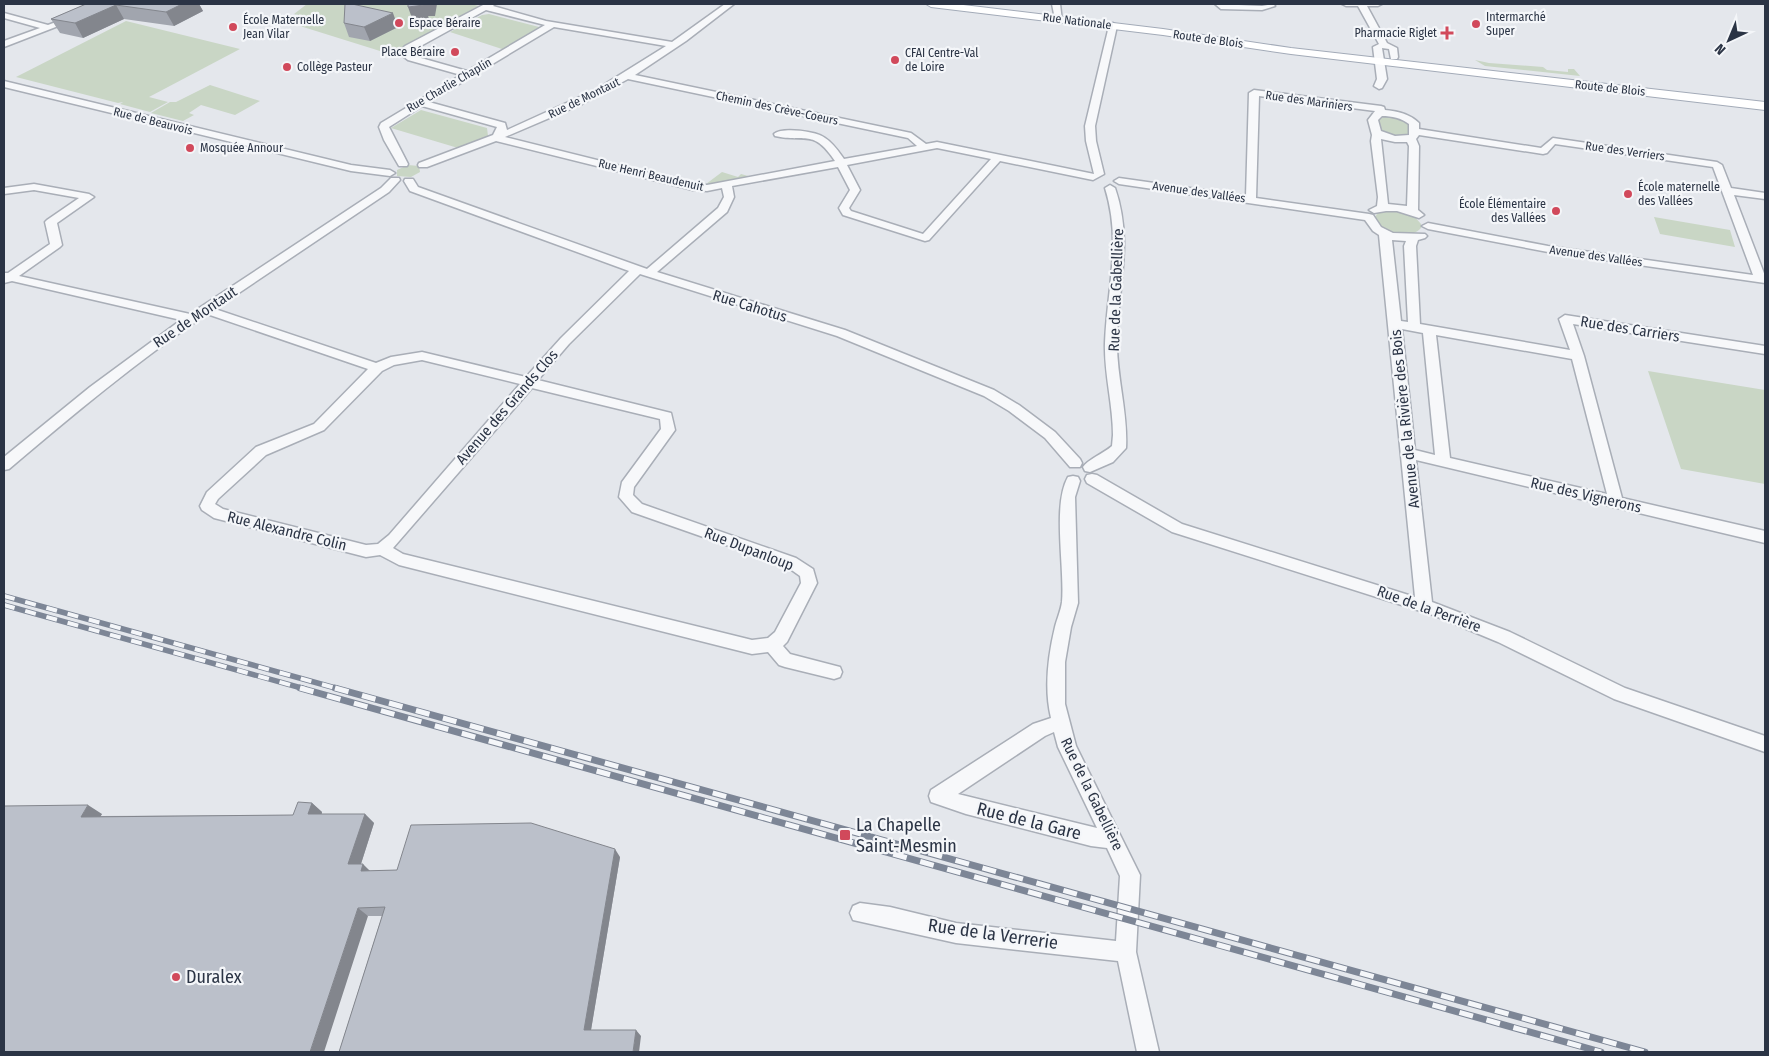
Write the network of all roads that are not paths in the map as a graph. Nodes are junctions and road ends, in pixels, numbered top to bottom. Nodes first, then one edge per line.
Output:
1 (111, 4) edge
2 (730, 4) edge
3 (931, 4) edge
4 (1056, 4) edge
5 (1220, 4) edge
6 (1346, 4) edge
7 (1361, 4) edge
8 (1378, 4) edge
9 (488, 5) edge
10 (1262, 5) edge
11 (4, 15) edge
12 (1059, 19) junction
13 (553, 24) junction
14 (1113, 26) junction
15 (47, 27) junction
16 (1163, 32) joint
17 (4, 44) edge
18 (673, 46) junction
19 (1378, 55) junction
20 (468, 74) junction
21 (627, 76) junction
22 (4, 84) edge
23 (1642, 89) junction
24 (420, 102) junction
25 (1765, 102) edge
26 (1765, 106) edge
27 (1382, 111) junction
28 (779, 134) dead end
29 (1380, 135) junction
30 (1413, 135) junction
31 (496, 138) junction
32 (924, 147) junction
33 (998, 157) junction
34 (403, 164) junction
35 (840, 164) junction
36 (423, 165) junction
37 (1096, 175) junction
38 (392, 177) junction
39 (409, 181) junction
40 (1114, 184) junction
41 (727, 186) junction
42 (4, 191) edge
43 (1726, 191) junction
44 (1765, 196) edge
45 (1251, 200) junction
46 (1382, 207) junction
47 (1412, 212) junction
48 (1368, 217) junction
49 (1428, 226) junction
50 (1384, 233) junction
51 (1413, 238) junction
52 (643, 272) junction
53 (6, 278) edge
54 (1763, 280) edge
55 (204, 309) junction
56 (190, 318) junction
57 (1396, 324) junction
58 (1414, 327) junction
59 (1429, 330) junction
60 (1765, 350) edge
61 (1578, 356) junction
62 (377, 368) junction
63 (530, 382) junction
64 (1407, 453) junction
65 (1443, 460) junction
66 (1075, 463) junction
67 (4, 465) edge
68 (1091, 473) junction
69 (1073, 480) junction
70 (1616, 502) junction
71 (1765, 537) edge
72 (382, 549) junction
73 (1424, 606) junction
74 (772, 645) junction
75 (834, 672) dead end
76 (1059, 723) junction
77 (1765, 744) edge
78 (1113, 839) junction
79 (860, 913) dead end
80 (1126, 952) junction
81 (1148, 1052) edge

1 - 15 street
2 - 18 street, Rue de Montaut
3 - 12 main road, Rue Nationale
4 - 12 street
5 - 10 street
6 - 7 street
7 - 8 street
7 - 19 street
9 - 13 street
9 - 20 street
11 - 15 street
12 - 14 main road, Rue Nationale
13 - 18 street
13 - 20 street, Rue Charlie Chaplin
14 - 16 main road, Rue Nationale
14 - 37 street
15 - 17 street
16 - 19 main road, Route de Blois
18 - 21 street, Rue de Montaut
19 - 23 main road, Route de Blois
19 - 23 main road, Route de Blois
19 - 27 street
20 - 24 street, Rue Charlie Chaplin
21 - 31 street, Rue de Montaut
21 - 32 street, Chemin des Crève-Coeurs
22 - 38 street, Rue de Beauvois
23 - 25 main road, Route de Blois
23 - 26 main road, Route de Blois
24 - 31 street
24 - 34 street, Rue Charlie Chaplin
27 - 29 street
27 - 30 street
27 - 45 street, Rue des Mariniers
28 - 35 street
29 - 30 street
29 - 46 street
30 - 43 street, Rue des Verriers
30 - 47 street
31 - 36 street, Rue de Montaut
31 - 41 street, Rue Henri Beaudenuit
32 - 33 street, Rue Henri Beaudenuit
32 - 35 street, Rue Henri Beaudenuit
33 - 35 street
33 - 37 street, Rue Henri Beaudenuit
34 - 36 street
34 - 38 street, Rue de Montaut
35 - 41 street, Rue Henri Beaudenuit
36 - 39 street
37 - 40 street
38 - 39 street, Rue de Beauvois
38 - 55 street, Rue de Montaut
39 - 52 street, Rue Cahotus
40 - 45 street, Avenue des Vallées
40 - 68 street, Rue de la Gabellière
41 - 52 street, Avenue des Grands Clos
42 - 53 street
43 - 44 street
43 - 54 street, Rue des Verriers
45 - 48 street, Avenue des Vallées
46 - 47 street
46 - 48 street
47 - 49 street
48 - 50 street
49 - 51 street
49 - 54 street, Avenue des Vallées
50 - 51 street
50 - 57 street, Avenue de la Rivière des Bois
51 - 58 street, Avenue de la Rivière des Bois
52 - 63 street, Avenue des Grands Clos
52 - 66 street, Rue Cahotus
53 - 56 street
55 - 56 street, Rue de Montaut
55 - 62 street
56 - 67 street, Rue de Montaut
57 - 58 street
57 - 64 street, Avenue de la Rivière des Bois
58 - 59 street
59 - 61 street
59 - 65 street
60 - 61 street, Rue des Carriers
61 - 70 street, Rue des Carriers
62 - 63 street
62 - 72 street, Rue Alexandre Colin
63 - 72 street, Avenue des Grands Clos
63 - 74 street, Rue Dupanloup
64 - 65 street, Rue des Vignerons
64 - 73 street, Avenue de la Rivière des Bois
65 - 70 street, Rue des Vignerons
66 - 68 street
66 - 69 street, Rue de la Gabellière
68 - 69 street, Rue de la Gabellière
68 - 73 street, Rue de la Perrière
69 - 76 street, Rue de la Gabellière
70 - 71 street, Rue des Vignerons
72 - 74 street
73 - 77 street, Rue de la Perrière
74 - 75 street
76 - 78 street, Rue de la Gabellière
76 - 78 street, Rue de la Gare
78 - 80 street, Rue de la Gabellière
79 - 80 street, Rue de la Verrerie
80 - 81 street, Rue de la Gabellière

